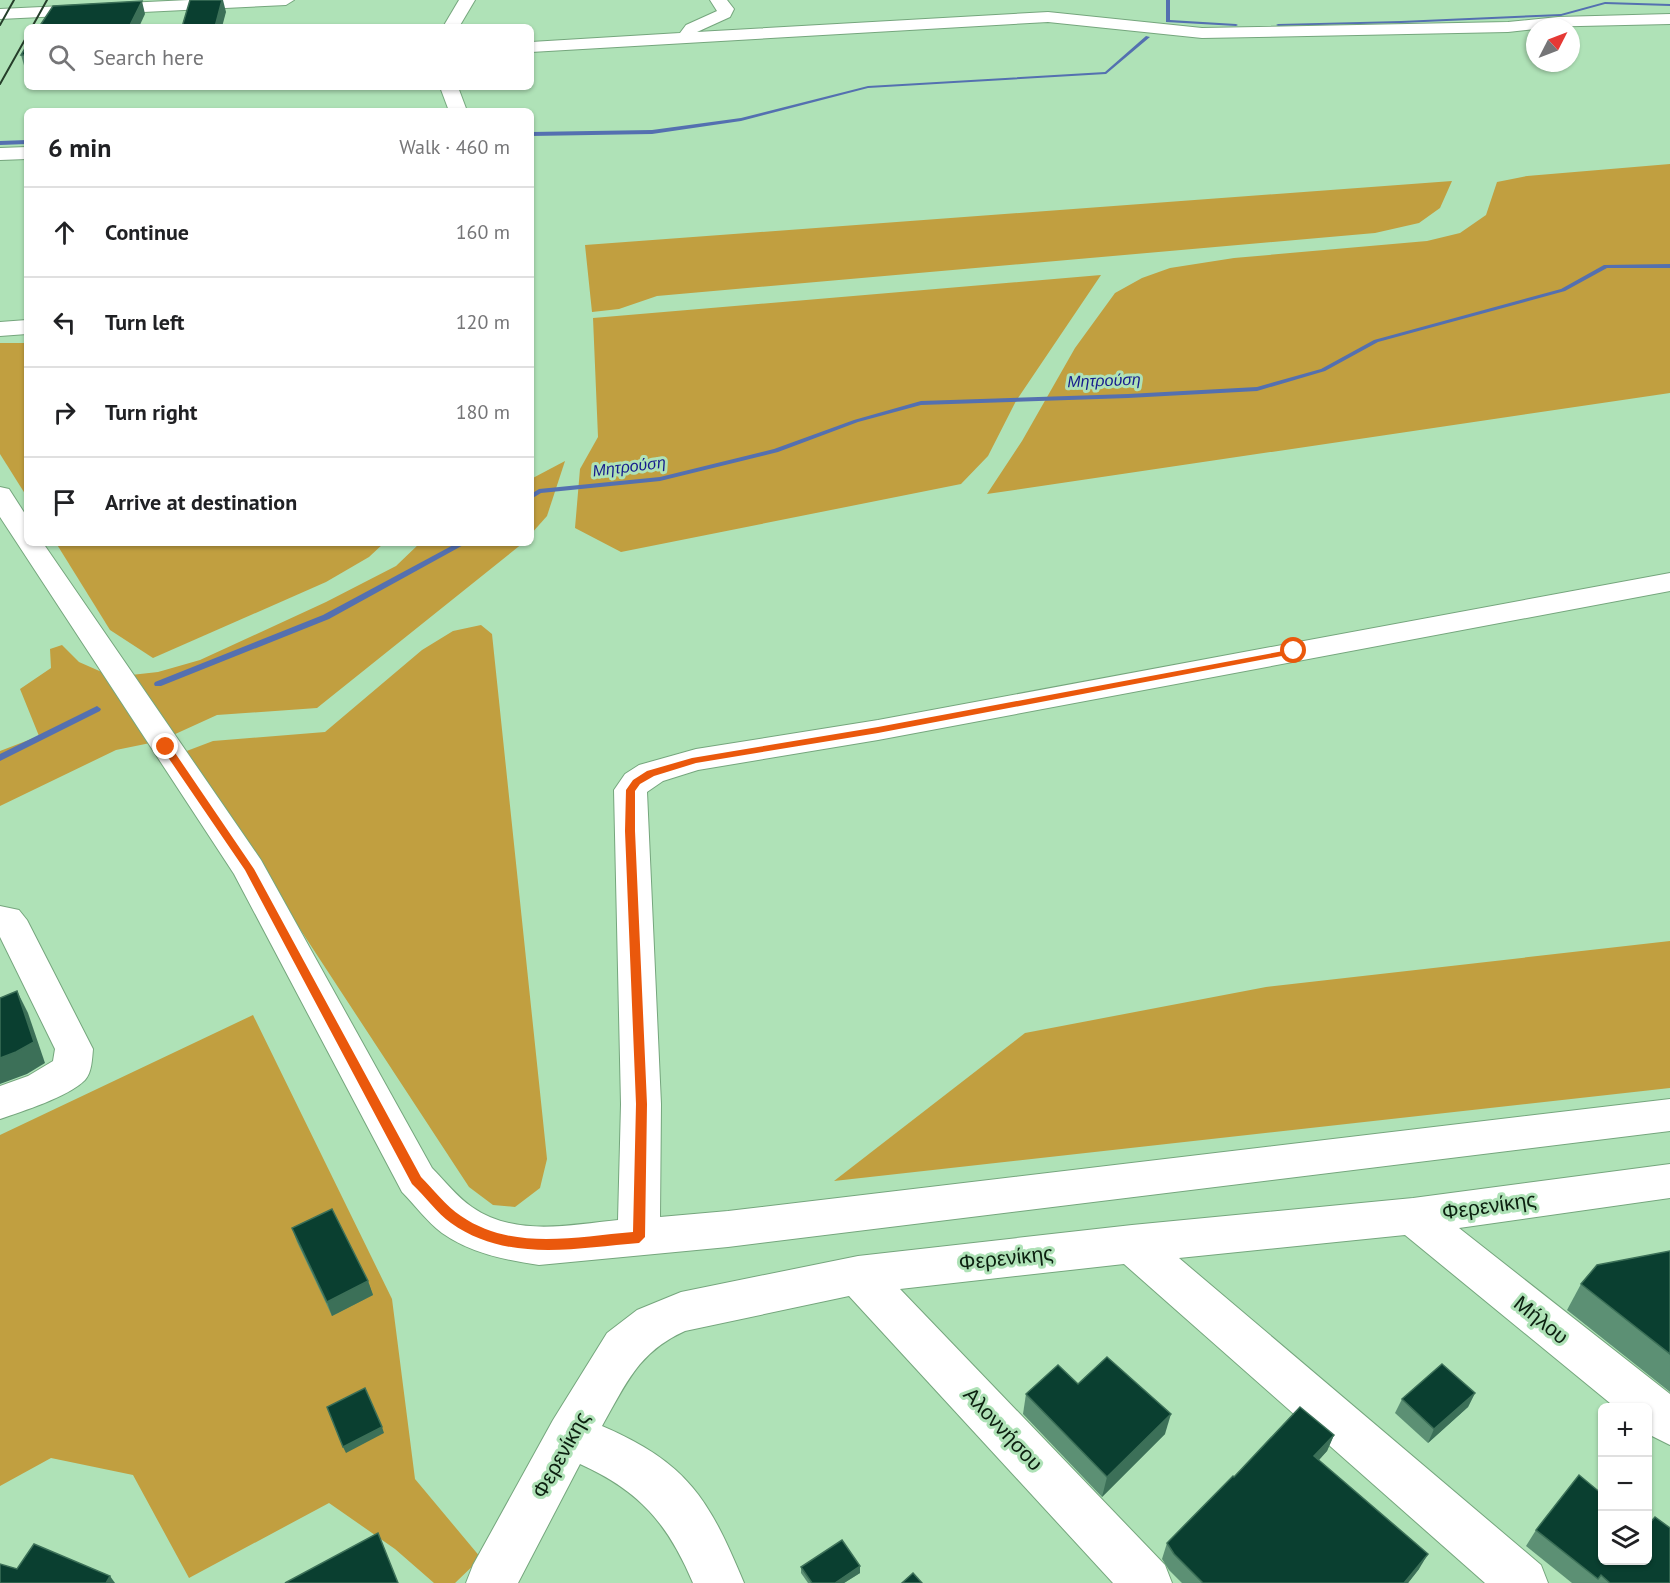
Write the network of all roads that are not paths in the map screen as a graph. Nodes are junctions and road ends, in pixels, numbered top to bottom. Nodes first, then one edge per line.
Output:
1 (6, 0) edge
2 (286, 0) edge
3 (467, 0) edge
4 (718, 0) edge
5 (0, 12) edge
6 (1670, 19) edge
7 (453, 24) edge
8 (689, 37) junction
9 (534, 47) edge
10 (449, 90) edge
11 (457, 108) edge
12 (24, 153) edge
13 (0, 154) edge
14 (24, 327) edge
15 (0, 329) edge
16 (0, 495) edge
17 (24, 534) edge
18 (31, 546) edge
19 (1670, 582) edge
20 (0, 919) edge
21 (0, 1103) edge
22 (1670, 1115) edge
23 (1670, 1181) edge
24 (1413, 1216) junction
25 (639, 1237) junction
26 (1132, 1244) junction
27 (858, 1275) junction
28 (1670, 1423) edge
29 (570, 1436) junction
30 (491, 1583) edge
31 (719, 1583) edge
32 (1147, 1583) edge
33 (1523, 1583) edge

1 - 5 street
2 - 5 street
3 - 7 street
4 - 8 street
6 - 8 street
8 - 9 street
10 - 11 street
12 - 13 street
14 - 15 street
16 - 17 street
18 - 25 street
19 - 25 street
20 - 21 street
22 - 25 street
23 - 24 street, Φερενίκης
24 - 26 street, Φερενίκης
24 - 28 street, Μήλου
26 - 27 street, Φερενίκης
26 - 33 street
27 - 29 street, Φερενίκης
27 - 32 street, Αλοννήσου
29 - 30 street, Φερενίκης
29 - 31 street

